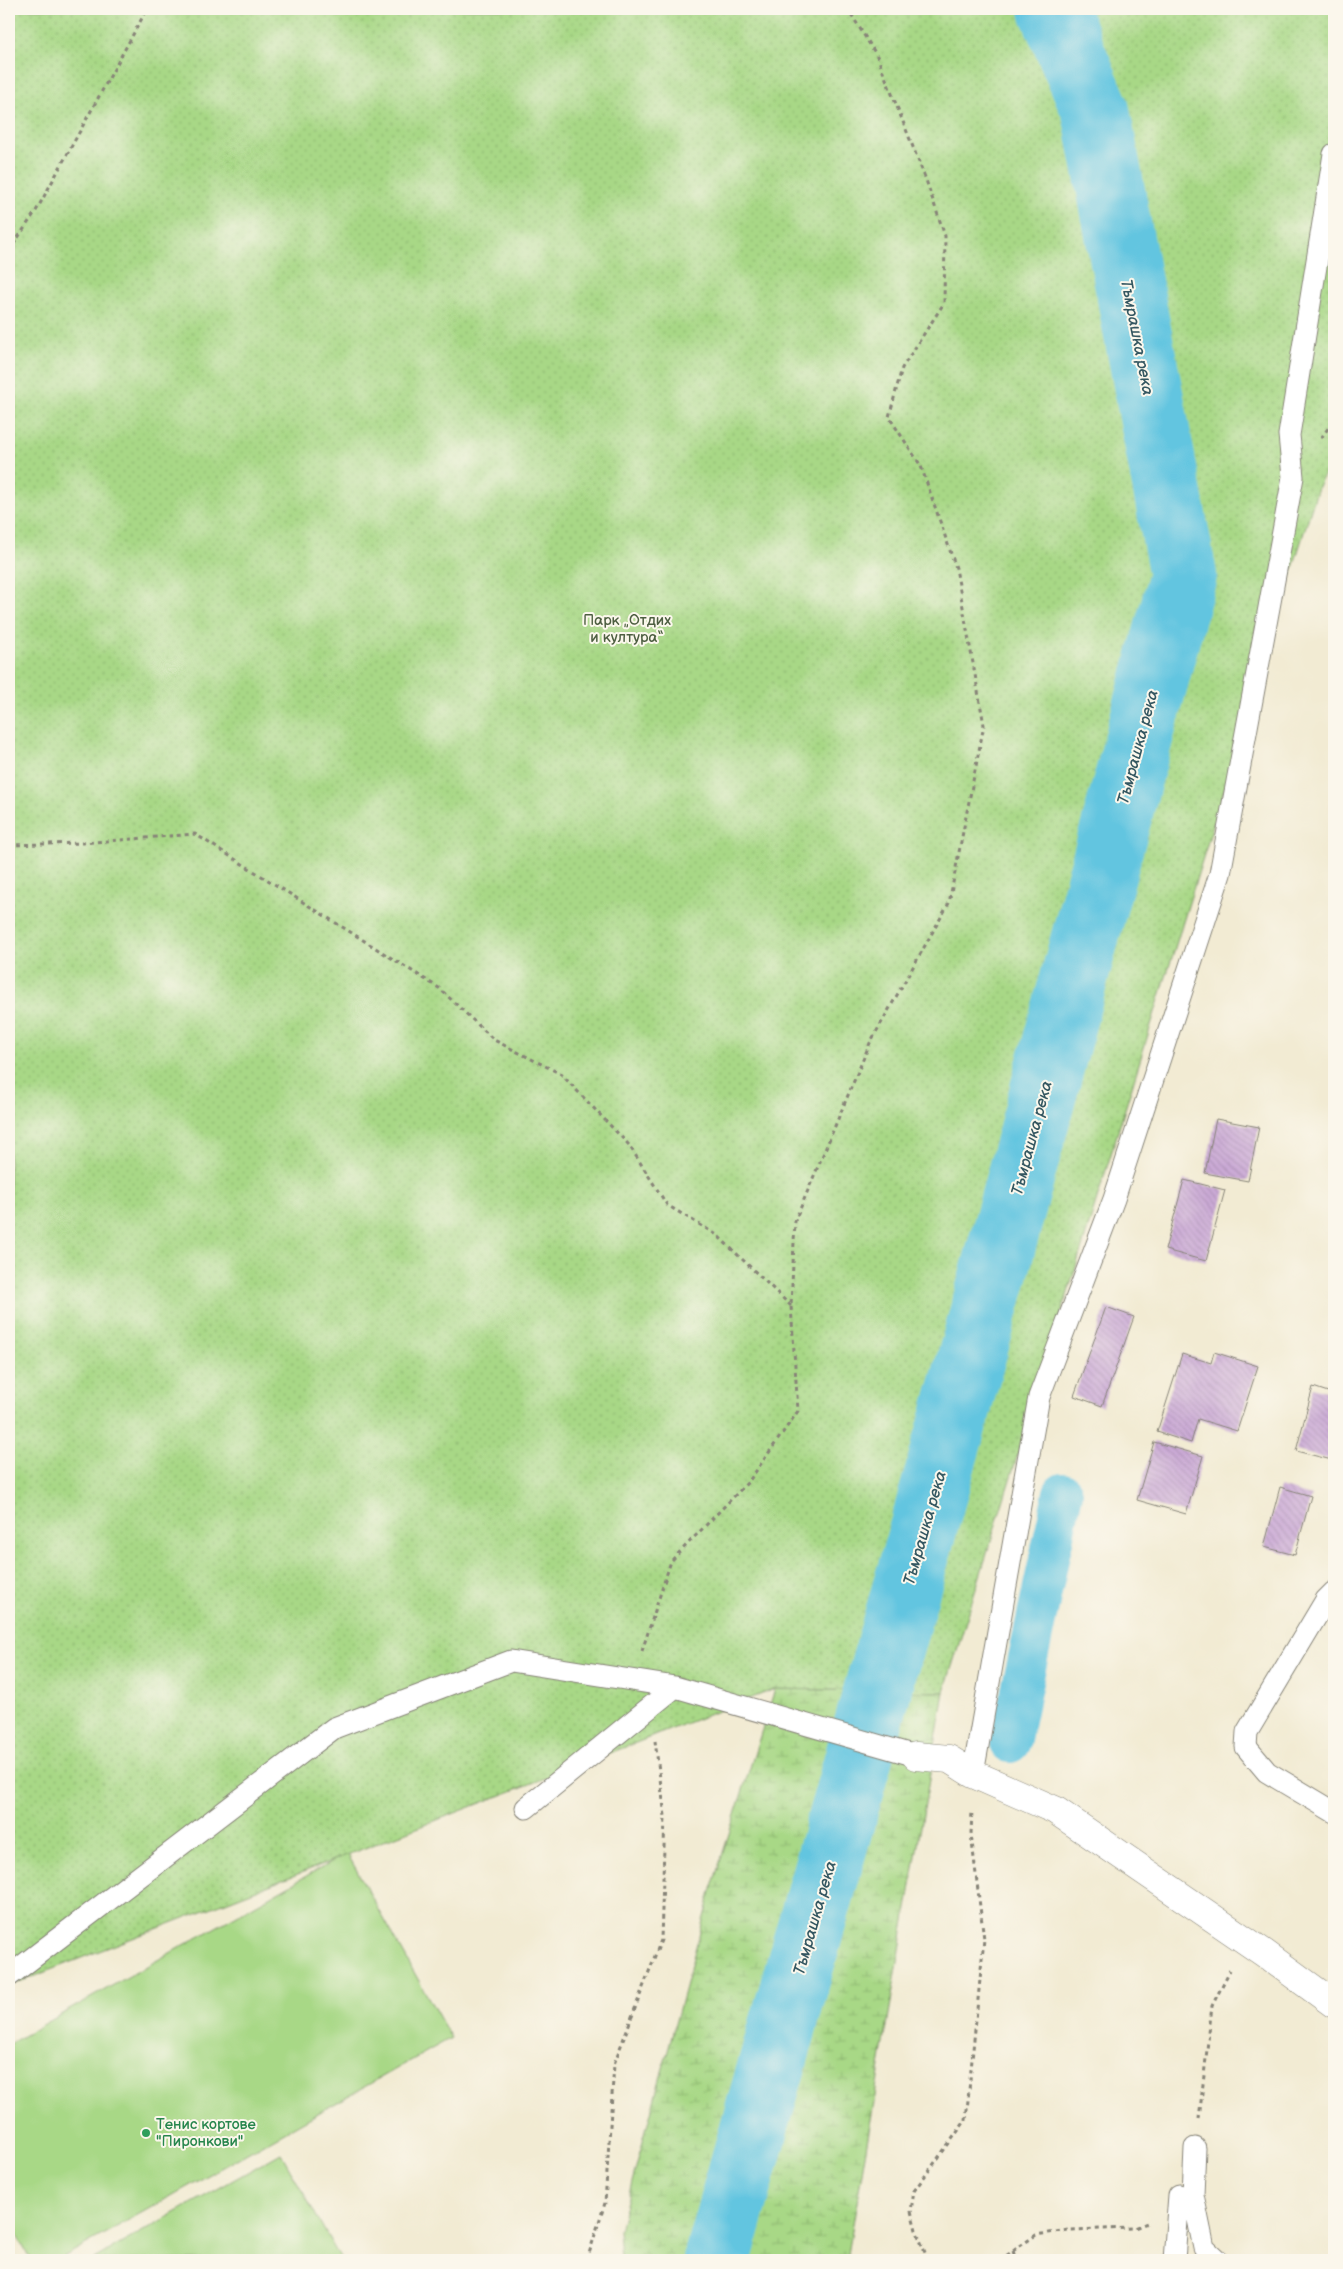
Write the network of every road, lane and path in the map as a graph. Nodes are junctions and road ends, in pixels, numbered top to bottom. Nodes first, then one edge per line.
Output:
1 (147, 9) edge
2 (848, 9) edge
3 (1334, 154) edge
4 (9, 251) edge
5 (9, 845) edge
6 (791, 1306) junction
7 (1334, 1592) edge
8 (632, 1680) junction
9 (675, 1687) junction
10 (647, 1709) junction
11 (916, 1756) joint
12 (973, 1774) junction
13 (526, 1808) dead end
14 (1334, 1812) edge
15 (1264, 1954) junction
16 (9, 1976) edge
17 (1334, 2004) edge
18 (1195, 2148) joint
19 (1179, 2195) joint
20 (1013, 2251) junction
21 (587, 2260) edge
22 (928, 2260) edge
23 (1000, 2260) edge
24 (1016, 2260) edge
25 (1174, 2260) edge
26 (1217, 2260) edge

1 - 4 path
2 - 6 path
3 - 12 lane
5 - 6 path
6 - 8 path
7 - 14 lane
8 - 9 lane
8 - 16 lane
9 - 10 lane
9 - 11 lane
10 - 13 lane
10 - 21 path
11 - 12 street
12 - 15 street
12 - 22 path
15 - 17 street
15 - 18 path
18 - 26 lane
19 - 20 path
19 - 25 lane
20 - 23 path
20 - 24 path

